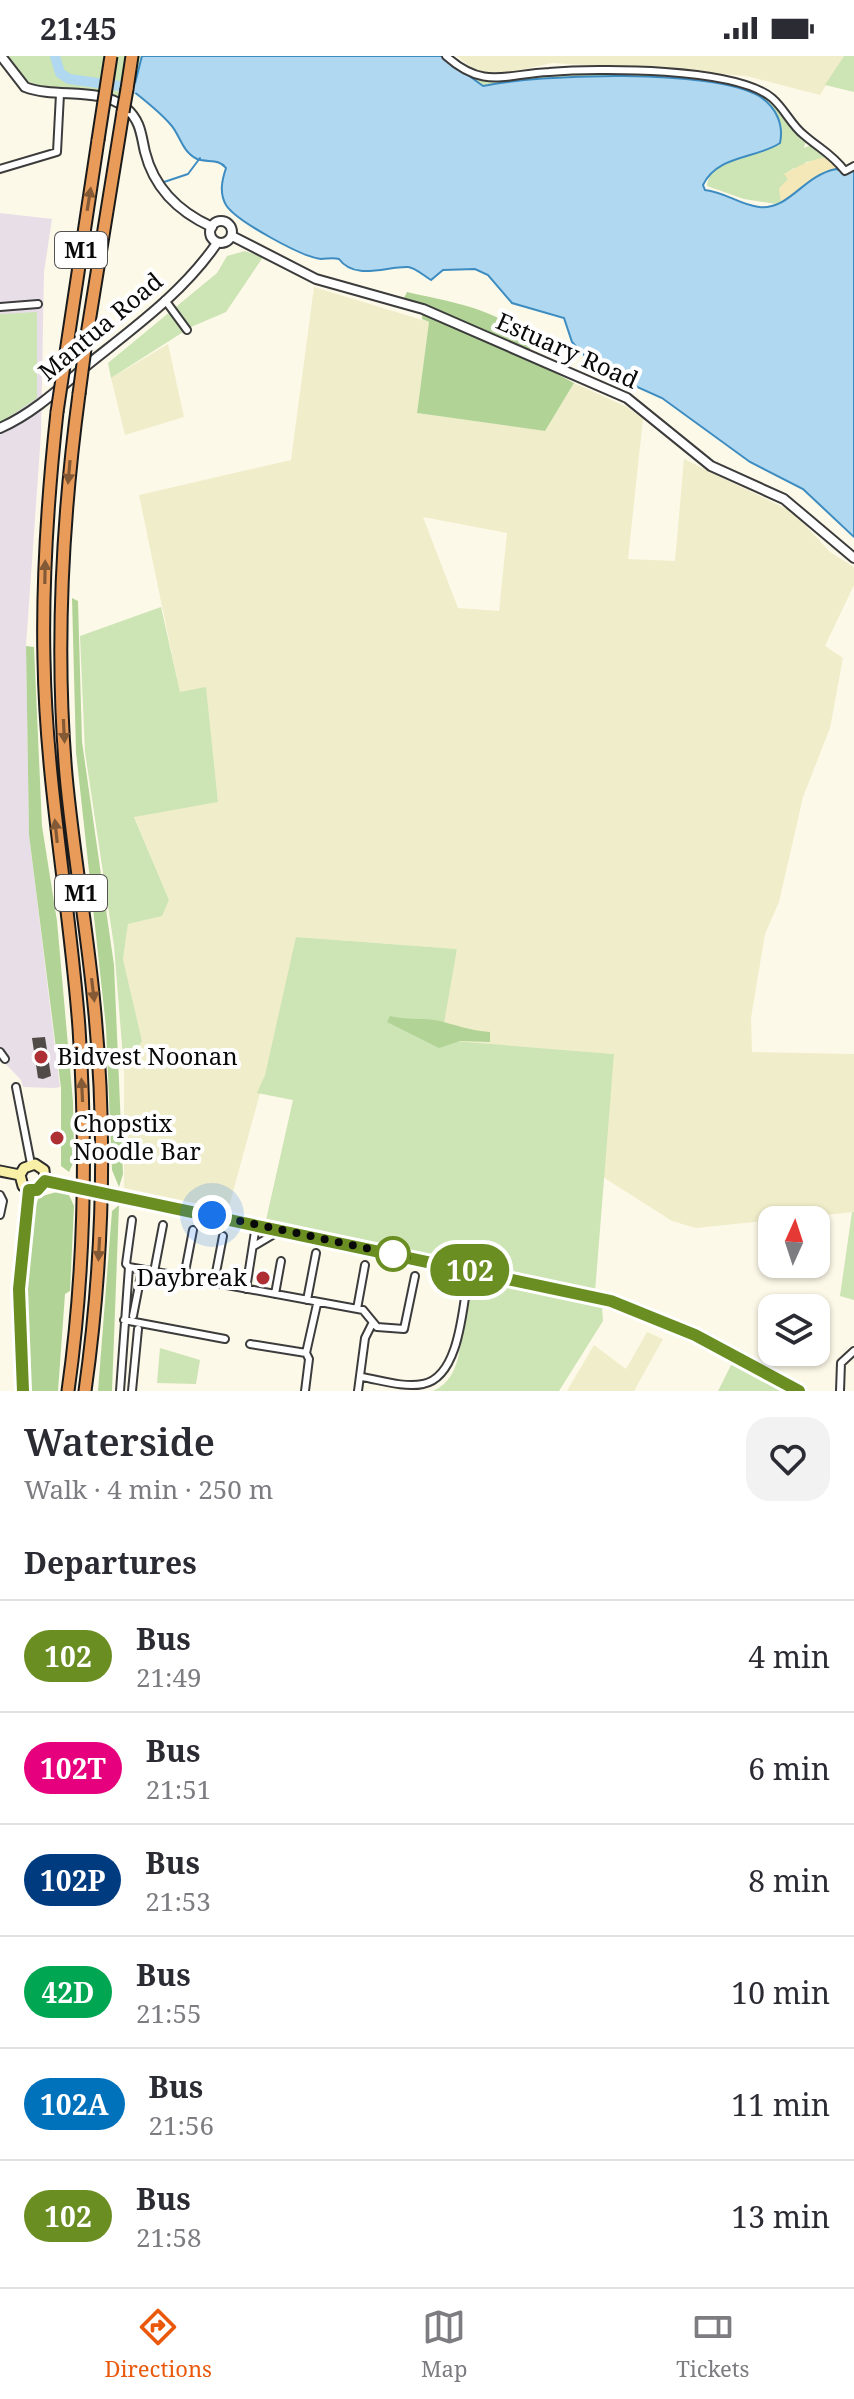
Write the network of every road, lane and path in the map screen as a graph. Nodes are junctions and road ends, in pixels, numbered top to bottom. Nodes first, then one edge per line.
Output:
1 (111, 56) edge
2 (132, 56) edge
3 (446, 56) edge
4 (1, 57) edge
5 (60, 94) junction
6 (854, 166) edge
7 (0, 169) edge
8 (212, 227) junction
9 (232, 236) junction
10 (217, 243) junction
11 (165, 300) junction
12 (38, 304) dead end
13 (0, 307) edge
14 (187, 330) dead end
15 (0, 428) edge
16 (854, 558) edge
17 (16, 1087) dead end
18 (31, 1164) junction
19 (0, 1171) edge
20 (20, 1175) junction
21 (45, 1181) junction
22 (29, 1190) junction
23 (0, 1195) edge
24 (0, 1215) edge
25 (132, 1220) dead end
26 (163, 1225) dead end
27 (256, 1225) junction
28 (193, 1230) dead end
29 (281, 1230) junction
30 (223, 1236) dead end
31 (254, 1246) junction
32 (316, 1253) dead end
33 (281, 1261) dead end
34 (365, 1265) dead end
35 (129, 1267) junction
36 (469, 1270) junction
37 (154, 1272) junction
38 (141, 1275) dead end
39 (415, 1276) dead end
40 (184, 1277) junction
41 (214, 1283) junction
42 (246, 1289) junction
43 (125, 1293) junction
44 (137, 1294) junction
45 (275, 1294) junction
46 (307, 1300) junction
47 (317, 1304) junction
48 (357, 1309) junction
49 (130, 1319) junction
50 (372, 1324) junction
51 (138, 1329) dead end
52 (225, 1339) dead end
53 (250, 1344) dead end
54 (854, 1351) edge
55 (306, 1353) junction
56 (123, 1361) junction
57 (135, 1362) junction
58 (362, 1377) junction
59 (23, 1391) edge
60 (68, 1391) edge
61 (85, 1391) edge
62 (120, 1391) edge
63 (132, 1391) edge
64 (305, 1391) edge
65 (358, 1391) edge
66 (799, 1391) edge
67 (840, 1391) edge

60 -> 1 highway, M1, bridge
2 -> 61 highway, M1, bridge
3 - 6 street
4 - 5 street
5 - 7 street
5 - 8 street
8 - 9 street
8 - 10 street
9 - 10 street
9 - 16 street, Estuary Road
10 - 11 street, Mantua Road
11 - 14 street
11 - 15 street, Mantua Road
12 - 13 street
17 - 18 street
18 - 20 main road
18 - 21 main road
19 - 20 main road
20 - 22 main road
21 - 22 main road
21 - 27 main road, bridge
22 - 59 street
23 - 24 street
25 - 35 street
26 - 37 street
27 - 29 main road
27 - 31 street
28 - 40 street
29 - 31 street
29 - 36 main road
30 - 41 street
31 - 42 street
32 - 46 street
33 - 45 street
34 - 48 street
35 - 37 street
35 - 43 street
36 - 58 street
36 - 66 main road
37 - 40 street
38 - 44 street
39 - 50 street
40 - 41 street
41 - 42 street
42 - 45 street
43 - 44 street
43 - 49 street
44 - 49 street
45 - 46 street
46 - 47 street
47 - 48 street
47 - 55 street
48 - 50 street
49 - 52 street
49 - 56 street
50 - 58 street
51 - 57 street
53 - 55 street
54 - 67 street
55 - 64 street
56 - 57 street
56 - 62 street
57 - 63 street
58 - 65 street

